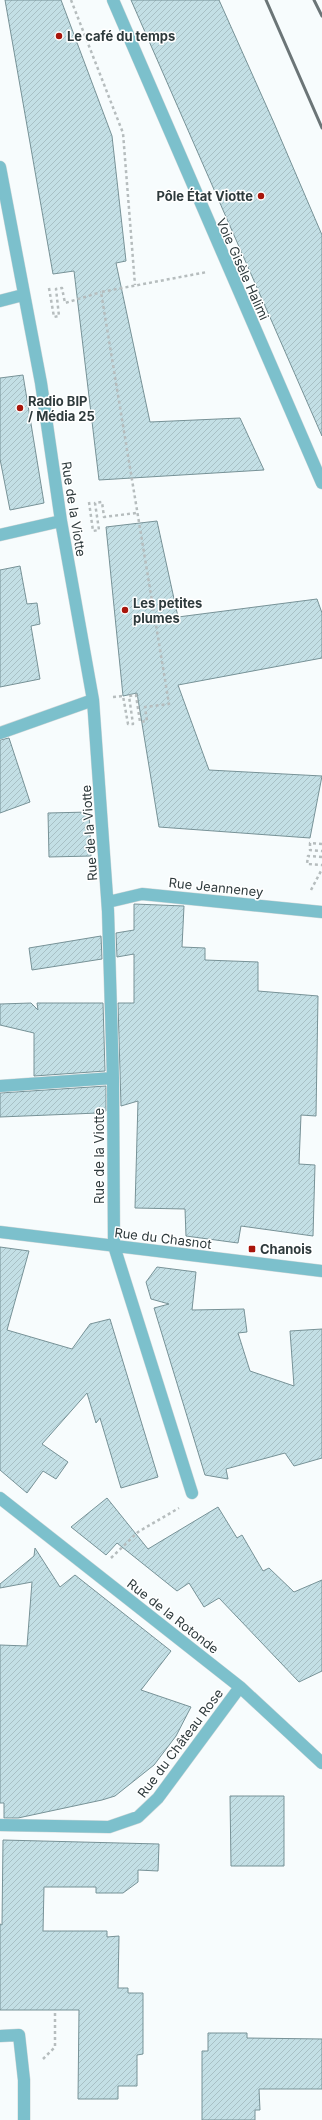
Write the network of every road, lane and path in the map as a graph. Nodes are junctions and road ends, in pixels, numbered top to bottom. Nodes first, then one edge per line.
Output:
1 (71, 0) edge
2 (113, 0) edge
3 (0, 167) edge
4 (228, 269) junction
5 (135, 285) junction
6 (49, 288) dead end
7 (101, 292) junction
8 (23, 295) junction
9 (0, 301) edge
10 (322, 482) edge
11 (89, 502) dead end
12 (136, 513) junction
13 (61, 522) junction
14 (0, 535) edge
15 (123, 696) dead end
16 (93, 700) junction
17 (0, 733) edge
18 (322, 844) edge
19 (322, 851) edge
20 (322, 857) edge
21 (322, 865) edge
22 (108, 902) junction
23 (322, 912) edge
24 (113, 1078) junction
25 (0, 1086) edge
26 (0, 1232) edge
27 (114, 1246) junction
28 (322, 1271) edge
29 (192, 1493) joint
30 (0, 1498) edge
31 (96, 1573) junction
32 (240, 1687) junction
33 (322, 1763) edge
34 (0, 1825) edge
35 (55, 2010) dead end
36 (0, 2036) edge
37 (24, 2080) junction
38 (24, 2120) edge

1 - 5 path
2 - 4 street, Voie Gisèle Halimi
3 - 8 street, Rue de la Viotte
4 - 5 path
4 - 10 street, Voie Gisèle Halimi
5 - 7 path
6 - 7 path
7 - 12 path
8 - 9 street
8 - 13 street, Rue de la Viotte
11 - 12 path
12 - 15 path
13 - 14 street
13 - 16 street, Rue de la Viotte
16 - 17 street
16 - 22 street, Rue de la Viotte
18 - 19 path
20 - 21 path
22 - 23 street, Rue Jeanneney
22 - 24 street, Rue de la Viotte
24 - 25 street
24 - 27 street, Rue de la Viotte
26 - 27 street, Rue du Chasnot
27 - 28 street, Rue du Chasnot
27 - 29 street, Rue de la Viotte
29 - 31 path
30 - 31 street, Rue de la Rotonde
31 - 32 street, Rue de la Rotonde
32 - 33 street, Rue de la Rotonde
32 - 34 street, Rue du Château Rose
35 - 37 path
36 - 37 street
37 - 38 street

